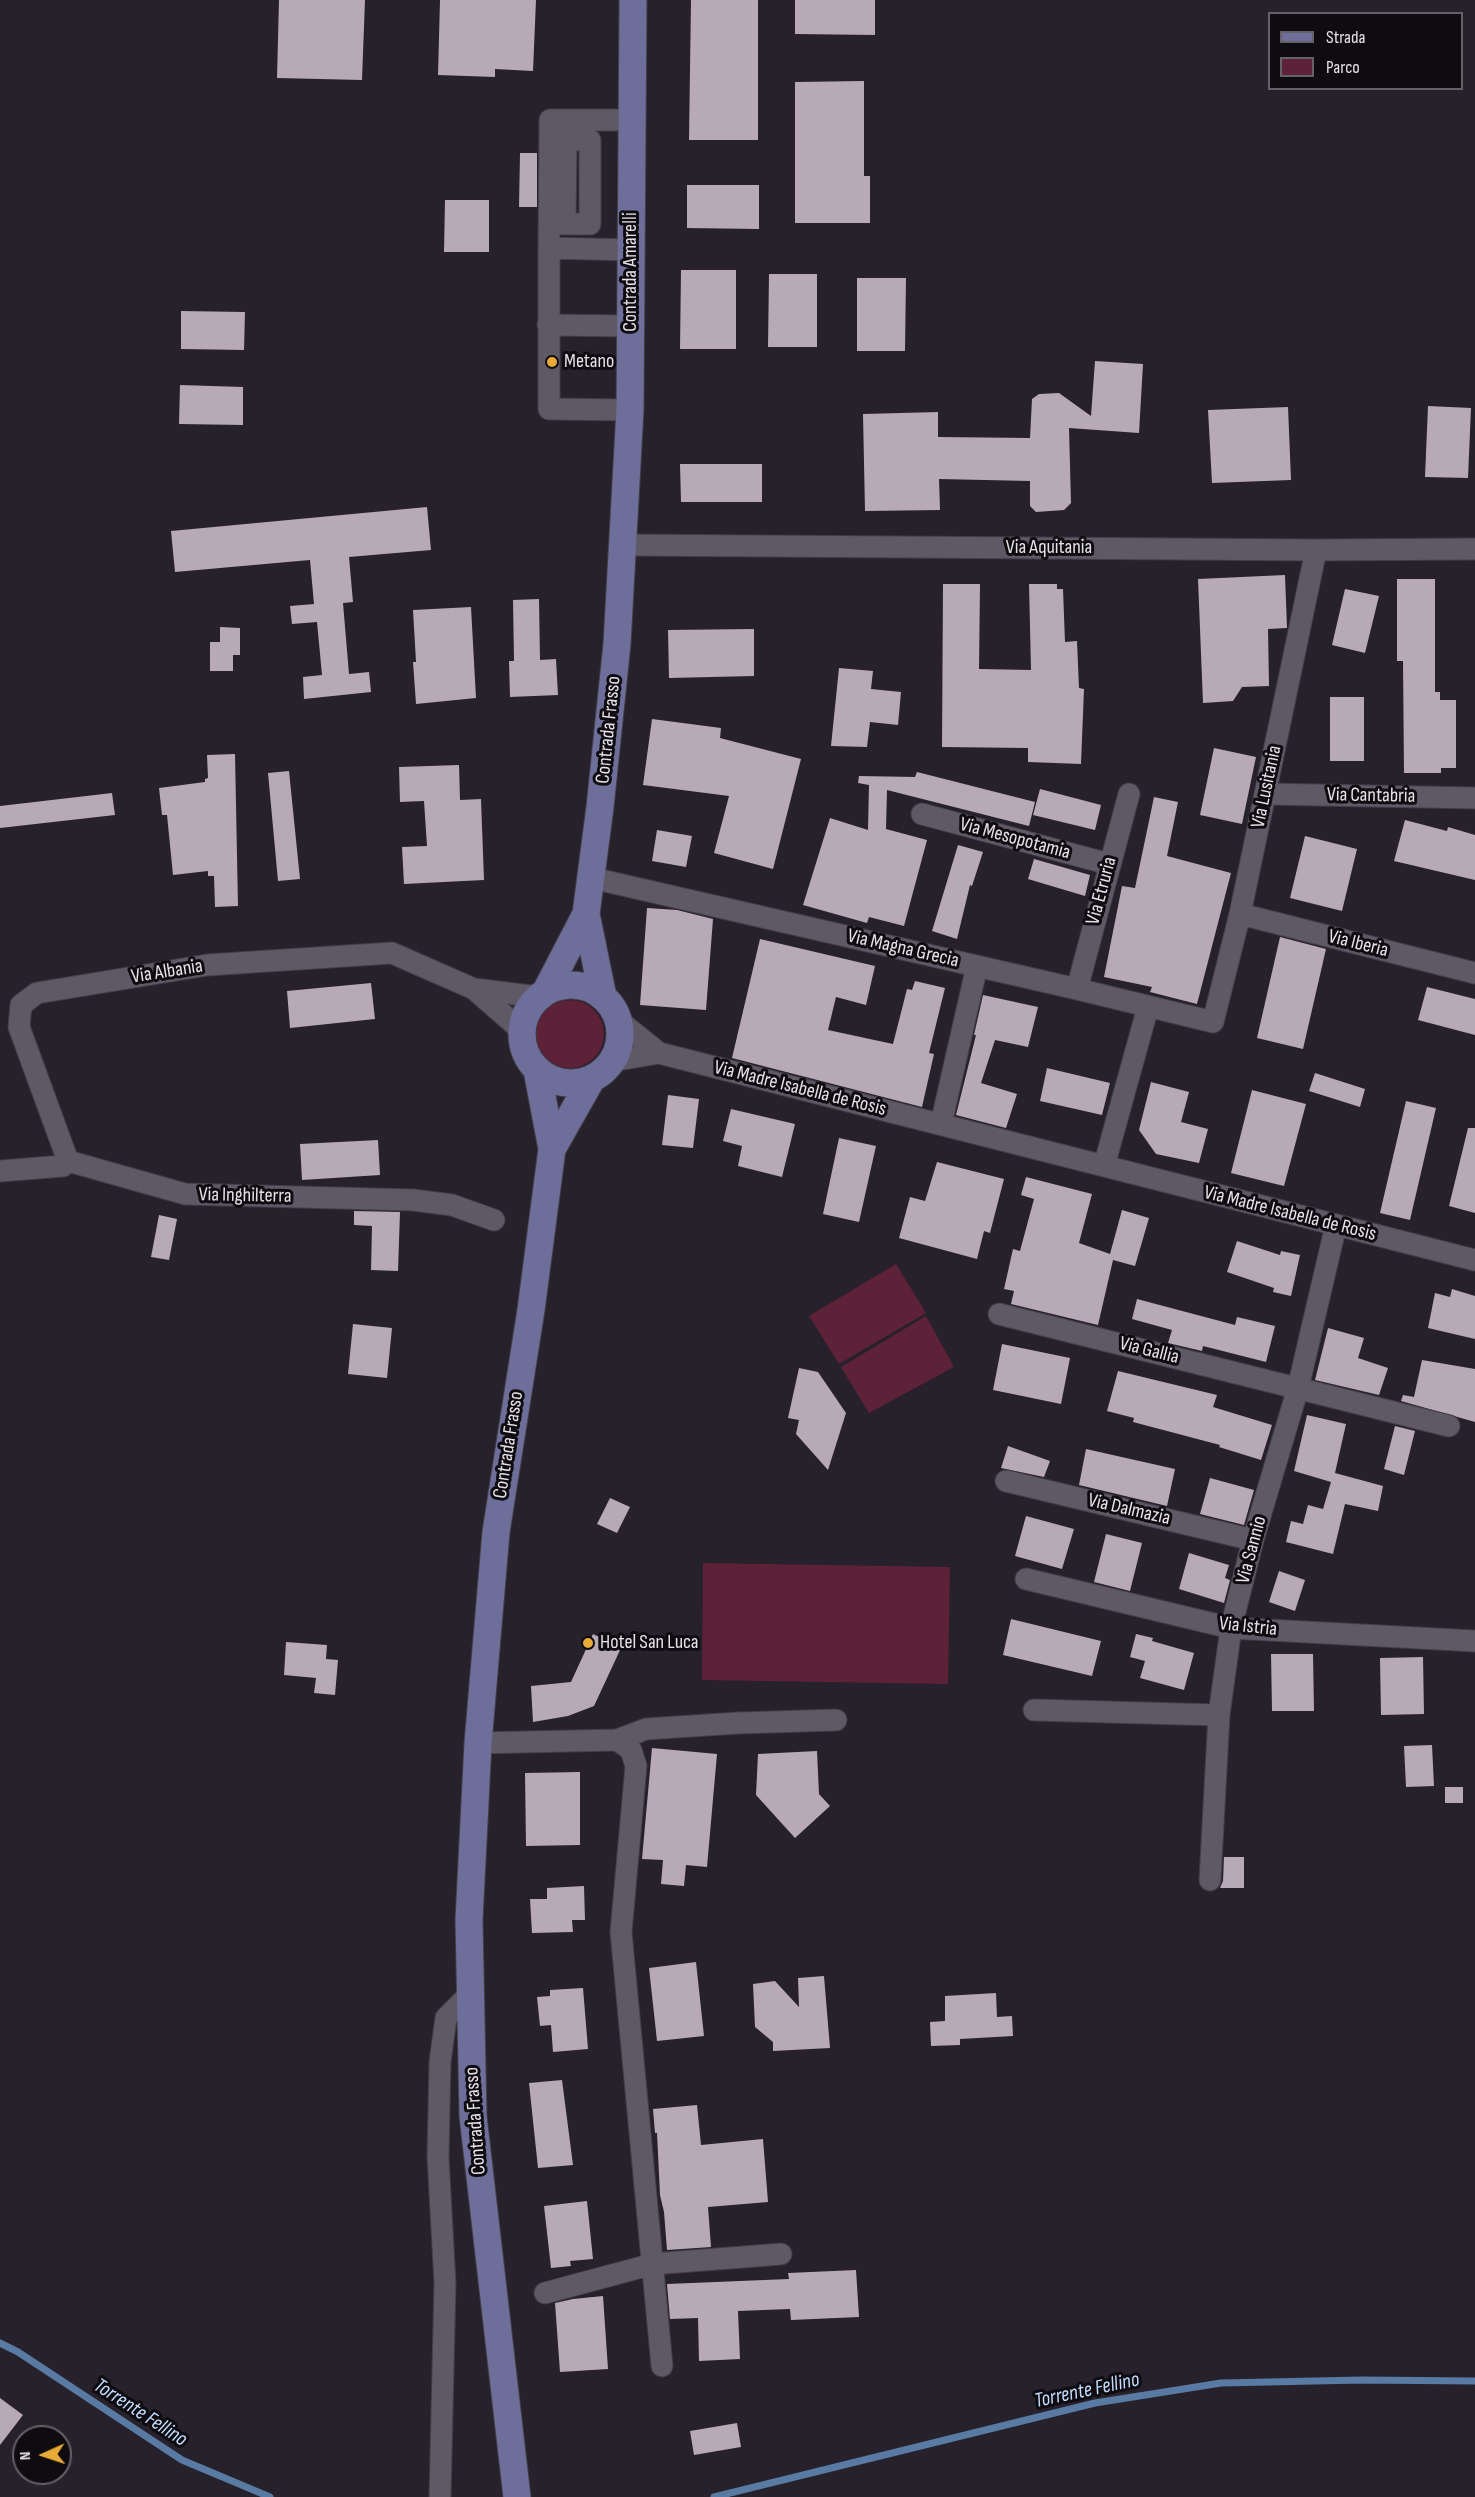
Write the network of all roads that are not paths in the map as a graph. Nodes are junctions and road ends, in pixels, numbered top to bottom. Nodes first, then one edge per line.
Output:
1 (633, 0) edge
2 (632, 120) junction
3 (565, 140) junction
4 (564, 224) junction
5 (549, 248) junction
6 (631, 250) junction
7 (549, 325) junction
8 (631, 326) junction
9 (630, 410) junction
10 (624, 545) junction
11 (1475, 549) edge
12 (1316, 550) junction
13 (1129, 794) dead end
14 (1266, 794) junction
15 (1475, 798) edge
16 (922, 814) dead end
17 (1109, 864) junction
18 (592, 878) junction
19 (586, 914) junction
20 (1240, 914) junction
21 (977, 966) junction
22 (1475, 973) edge
23 (474, 989) junction
24 (1077, 989) junction
25 (542, 994) junction
26 (603, 997) junction
27 (1148, 1008) junction
28 (618, 1020) junction
29 (1214, 1022) joint
30 (522, 1030) junction
31 (659, 1053) junction
32 (612, 1061) junction
33 (537, 1070) junction
34 (591, 1080) junction
35 (941, 1124) junction
36 (552, 1149) junction
37 (68, 1161) junction
38 (1104, 1166) junction
39 (0, 1171) edge
40 (494, 1220) dead end
41 (1336, 1225) junction
42 (1475, 1260) edge
43 (999, 1314) dead end
44 (1298, 1388) junction
45 (1449, 1426) dead end
46 (1006, 1481) dead end
47 (1253, 1540) junction
48 (1026, 1579) dead end
49 (1231, 1628) junction
50 (1475, 1641) edge
51 (1034, 1710) dead end
52 (1219, 1715) junction
53 (836, 1720) dead end
54 (617, 1740) junction
55 (478, 1743) junction
56 (1210, 1880) dead end
57 (470, 1994) junction
58 (781, 2254) dead end
59 (653, 2264) junction
60 (545, 2293) dead end
61 (662, 2366) dead end
62 (440, 2488) edge
63 (516, 2492) edge

1 - 2 main road, Contrada Amarelli
2 - 3 street
2 - 6 main road, Contrada Amarelli
3 - 4 street
3 - 4 street
4 - 5 street
5 - 6 street
5 - 7 street
6 - 8 main road, Contrada Amarelli
7 - 8 street
7 - 9 street
8 - 9 main road, Contrada Amarelli
9 - 10 main road, Contrada Amarelli
10 - 12 street, Via Aquitania
10 - 18 main road, Contrada Frasso
11 - 12 street, Via Aquitania
12 - 14 street, Via Lusitania
13 - 17 street, Via Etruria
14 - 15 street, Via Cantabria
14 - 20 street, Via Lusitania
16 - 17 street, Via Mesopotamia
17 - 24 street, Via Etruria
18 - 19 main road, Contrada Frasso
18 - 21 street, Via Magna Grecia
19 - 25 main road, Contrada Frasso
19 - 26 main road, Contrada Frasso
20 - 22 street, Via Iberia
20 - 29 street, Via Lusitania
21 - 24 street, Via Magna Grecia
21 - 35 street
23 - 25 street, Via Albania
23 - 30 street, Via Albania
23 - 37 street, Via Albania
24 - 27 street, Via Magna Grecia
25 - 26 main road
25 - 30 main road
26 - 28 main road
27 - 29 street, Via Magna Grecia
27 - 38 street
28 - 31 street, Via Madre Isabella de Rosis
28 - 32 main road
30 - 33 main road
31 - 32 street, Via Madre Isabella de Rosis
31 - 35 street, Via Madre Isabella de Rosis
32 - 34 main road
33 - 34 main road
33 - 36 main road, Contrada Frasso
34 - 36 main road, Contrada Frasso
35 - 38 street, Via Madre Isabella de Rosis
36 - 55 main road, Contrada Frasso
37 - 39 street, Via Inghilterra
37 - 40 street, Via Inghilterra
38 - 41 street, Via Madre Isabella de Rosis
41 - 42 street, Via Madre Isabella de Rosis
41 - 44 street, Via Sannio
43 - 44 street, Via Gallia
44 - 45 street
44 - 47 street, Via Sannio
46 - 47 street, Via Dalmazia
47 - 49 street, Via Sannio
48 - 49 street, Via Istria
49 - 50 street, Via Istria
49 - 52 street, Via Sannio
51 - 52 street
52 - 56 street, Via Sannio
53 - 54 street
54 - 55 street
54 - 59 street
55 - 57 main road, Contrada Frasso
57 - 62 street, Contrada Frasso
57 - 63 main road, Contrada Frasso
58 - 59 street
59 - 60 street
59 - 61 street

